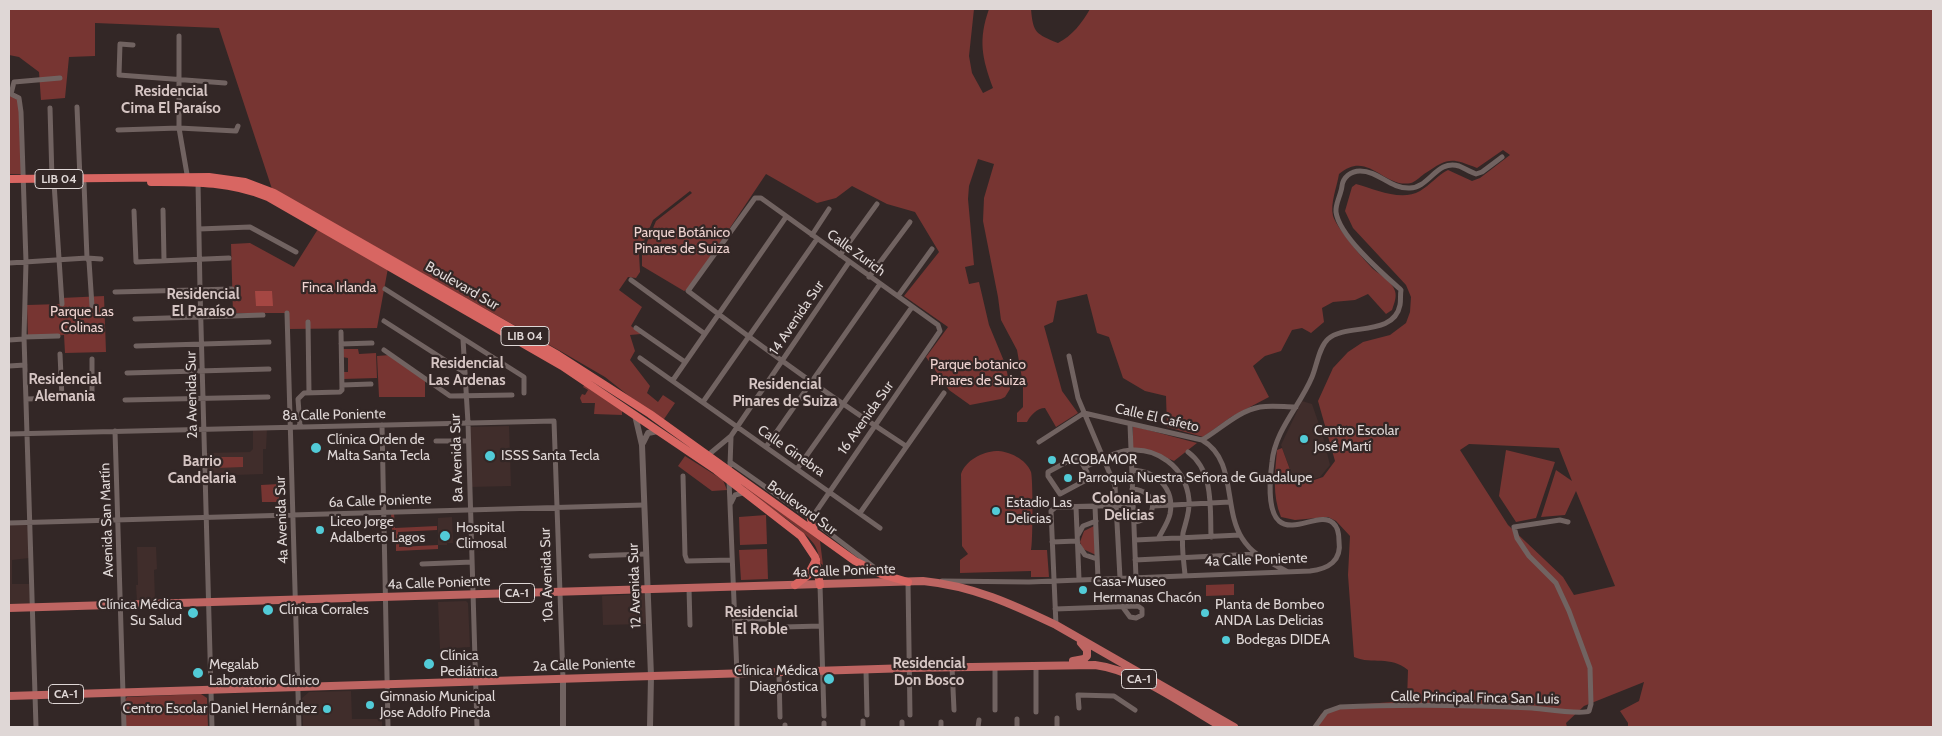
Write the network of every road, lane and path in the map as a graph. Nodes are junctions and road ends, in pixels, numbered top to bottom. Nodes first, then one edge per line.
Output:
1 (180, 36) dead end
2 (133, 45) dead end
3 (60, 78) dead end
4 (179, 80) junction
5 (225, 83) dead end
6 (10, 93) edge
7 (77, 107) dead end
8 (50, 108) dead end
9 (238, 126) dead end
10 (179, 128) junction
11 (118, 130) dead end
12 (1502, 157) dead end
13 (188, 179) junction
14 (9, 180) edge
15 (53, 181) junction
16 (82, 181) junction
17 (24, 182) junction
18 (198, 182) junction
19 (9, 184) edge
20 (877, 204) dead end
21 (829, 209) dead end
22 (134, 210) dead end
23 (163, 210) dead end
24 (786, 217) junction
25 (910, 222) dead end
26 (199, 229) junction
27 (812, 235) junction
28 (817, 239) junction
29 (932, 249) dead end
30 (296, 252) dead end
31 (840, 256) junction
32 (87, 258) junction
33 (229, 258) dead end
34 (101, 259) dead end
35 (60, 260) junction
36 (164, 260) junction
37 (200, 260) junction
38 (26, 262) junction
39 (849, 262) junction
40 (9, 263) edge
41 (869, 277) junction
42 (631, 280) dead end
43 (880, 284) junction
44 (232, 289) dead end
45 (385, 289) dead end
46 (200, 290) junction
47 (115, 292) dead end
48 (898, 296) junction
49 (62, 304) dead end
50 (92, 306) dead end
51 (912, 307) junction
52 (287, 313) dead end
53 (718, 314) junction
54 (263, 315) dead end
55 (201, 317) junction
56 (135, 319) dead end
57 (384, 321) dead end
58 (308, 322) dead end
59 (636, 328) dead end
60 (940, 331) joint
61 (341, 332) dead end
62 (705, 334) junction
63 (58, 336) dead end
64 (749, 337) junction
65 (24, 338) junction
66 (463, 339) junction
67 (9, 340) edge
68 (269, 342) dead end
69 (372, 343) dead end
70 (202, 344) junction
71 (341, 344) junction
72 (136, 346) dead end
73 (384, 350) dead end
74 (60, 354) dead end
75 (1069, 356) dead end
76 (640, 358) dead end
77 (92, 359) dead end
78 (782, 360) junction
79 (685, 362) junction
80 (25, 365) junction
81 (9, 366) edge
82 (269, 370) dead end
83 (203, 371) junction
84 (127, 373) dead end
85 (465, 373) junction
86 (673, 380) junction
87 (813, 381) junction
88 (371, 384) dead end
89 (342, 385) junction
90 (309, 393) junction
91 (944, 393) dead end
92 (524, 394) dead end
93 (466, 395) junction
94 (512, 395) dead end
95 (268, 397) dead end
96 (62, 398) junction
97 (204, 398) junction
98 (26, 400) junction
99 (125, 400) dead end
100 (703, 402) junction
101 (843, 403) junction
102 (1296, 407) junction
103 (1084, 413) junction
104 (634, 414) junction
105 (554, 421) joint
106 (468, 424) junction
107 (1130, 424) junction
108 (382, 425) junction
109 (874, 425) junction
110 (290, 426) junction
111 (300, 426) junction
112 (736, 426) junction
113 (204, 429) junction
114 (658, 430) junction
115 (115, 431) junction
116 (9, 434) edge
117 (27, 434) junction
118 (731, 436) junction
119 (1202, 440) junction
120 (436, 441) dead end
121 (468, 441) junction
122 (1039, 442) dead end
123 (642, 445) junction
124 (906, 446) junction
125 (766, 447) junction
126 (1131, 450) junction
127 (1188, 452) dead end
128 (707, 456) junction
129 (1104, 458) junction
130 (1085, 467) junction
131 (797, 470) junction
132 (1132, 470) junction
133 (729, 471) junction
134 (683, 476) dead end
135 (1132, 489) junction
136 (746, 492) junction
137 (828, 492) junction
138 (1210, 502) junction
139 (1230, 502) junction
140 (1189, 503) junction
141 (1170, 504) junction
142 (644, 505) junction
143 (1116, 505) junction
144 (1133, 505) junction
145 (730, 506) junction
146 (1095, 506) junction
147 (1153, 506) junction
148 (1076, 507) junction
149 (558, 508) junction
150 (470, 510) junction
151 (384, 512) junction
152 (860, 513) junction
153 (293, 515) junction
154 (206, 517) junction
155 (811, 519) junction
156 (118, 520) junction
157 (1096, 521) junction
158 (1134, 522) junction
159 (1568, 522) dead end
160 (9, 523) edge
161 (30, 523) junction
162 (880, 528) dead end
163 (814, 531) junction
164 (1240, 535) junction
165 (1211, 537) junction
166 (1183, 538) junction
167 (1158, 539) junction
168 (1134, 540) junction
169 (1077, 541) junction
170 (1052, 542) junction
171 (646, 554) junction
172 (1256, 554) junction
173 (590, 556) dead end
174 (1184, 558) junction
175 (1097, 559) junction
176 (732, 560) junction
177 (816, 560) junction
178 (1135, 560) junction
179 (472, 562) junction
180 (422, 564) dead end
181 (878, 572) junction
182 (1288, 572) junction
183 (1184, 575) junction
184 (1120, 578) junction
185 (1136, 578) junction
186 (1098, 579) junction
187 (1079, 580) junction
188 (923, 581) junction
189 (1053, 581) junction
190 (908, 582) junction
191 (795, 585) junction
192 (820, 585) junction
193 (733, 587) junction
194 (689, 588) junction
195 (647, 590) junction
196 (561, 591) junction
197 (472, 594) junction
198 (387, 597) junction
199 (296, 600) junction
200 (208, 604) junction
201 (121, 605) junction
202 (1122, 606) dead end
203 (32, 607) junction
204 (9, 608) edge
205 (1055, 609) junction
206 (734, 619) junction
207 (768, 619) dead end
208 (690, 625) dead end
209 (1056, 625) junction
210 (821, 626) junction
211 (784, 627) dead end
212 (1074, 636) junction
213 (1046, 664) junction
214 (1036, 665) junction
215 (995, 666) junction
216 (952, 667) junction
217 (910, 668) junction
218 (866, 670) junction
219 (824, 671) junction
220 (778, 673) junction
221 (737, 674) junction
222 (651, 676) junction
223 (564, 679) junction
224 (476, 681) junction
225 (388, 684) junction
226 (298, 687) junction
227 (212, 689) junction
228 (123, 692) junction
229 (34, 695) junction
230 (9, 696) edge
231 (1079, 708) dead end
232 (954, 710) dead end
233 (995, 710) dead end
234 (1134, 710) dead end
235 (1036, 712) dead end
236 (867, 715) dead end
237 (910, 715) dead end
238 (824, 716) dead end
239 (780, 718) dead end
240 (1057, 718) dead end
241 (1017, 719) dead end
242 (978, 720) dead end
243 (36, 727) edge
244 (124, 727) edge
245 (212, 727) edge
246 (299, 727) edge
247 (388, 727) edge
248 (477, 727) edge
249 (563, 727) edge
250 (650, 727) edge
251 (739, 727) edge
252 (978, 727) edge
253 (1017, 727) edge
254 (1057, 727) edge
255 (1222, 727) edge
256 (1234, 727) edge
257 (1315, 727) edge

1 - 4 street
2 - 4 street
3 - 6 street
4 - 5 street
4 - 10 street
6 - 17 street
7 - 16 street
8 - 15 street
9 - 10 street
10 - 11 street
10 - 13 street
12 - 102 street
13 - 16 highway, Boulevard Sur / LIB 04
13 - 18 highway, Boulevard Sur / LIB 04
13 - 128 highway, Boulevard Sur / LIB 04
14 - 17 highway, Boulevard Sur / LIB 04
15 - 16 highway, Boulevard Sur / LIB 04
15 - 17 highway, Boulevard Sur / LIB 04
15 - 35 street
16 - 32 street
17 - 19 highway, Boulevard Sur / LIB 04
17 - 38 street
18 - 26 street, 2a Avenida Sur
18 - 104 highway, Boulevard Sur / LIB 04
20 - 31 street
21 - 27 street
22 - 36 street
23 - 36 street
24 - 27 street, Calle Zurich
24 - 53 street
24 - 53 street, Calle Zurich
25 - 41 street
26 - 30 street
26 - 37 street, 2a Avenida Sur
27 - 28 street, Calle Zurich
28 - 31 street, Calle Zurich
28 - 64 street
29 - 48 street
31 - 39 street, Calle Zurich
32 - 34 street
32 - 35 street
32 - 50 street
33 - 37 street
35 - 38 street
35 - 49 street
36 - 37 street
37 - 46 street, 2a Avenida Sur
38 - 40 street
38 - 65 street
39 - 41 street, Calle Zurich
39 - 78 street, 14 Avenida Sur
41 - 43 street, Calle Zurich
42 - 62 street
43 - 48 street, Calle Zurich
43 - 87 street
44 - 46 street
45 - 66 street
46 - 47 street
46 - 55 street, 2a Avenida Sur
48 - 51 street, Calle Zurich
51 - 60 street, Calle Zurich
51 - 101 street
52 - 110 street, 4a Avenida Sur
53 - 62 street
53 - 64 street
54 - 55 street
55 - 56 street
55 - 70 street, 2a Avenida Sur
57 - 85 street
58 - 90 street
59 - 79 street
60 - 109 street, 16 Avenida Sur
61 - 71 street
62 - 79 street
63 - 65 street
64 - 78 street
64 - 100 street
65 - 67 street
65 - 80 street
66 - 85 street, 8a Avenida Sur
66 - 92 street
68 - 70 street
69 - 71 street
70 - 72 street
70 - 83 street, 2a Avenida Sur
71 - 89 street
73 - 93 street
74 - 96 street
75 - 103 street
76 - 86 street, Calle Ginebra
77 - 96 street
78 - 87 street
78 - 112 street, 14 Avenida Sur
79 - 86 street
80 - 81 street
80 - 98 street
82 - 83 street
83 - 84 street
83 - 97 street, 2a Avenida Sur
85 - 93 street, 8a Avenida Sur
86 - 100 street, Calle Ginebra
87 - 101 street
87 - 125 street
88 - 89 street
89 - 90 street
90 - 111 street
91 - 124 street
93 - 94 street
93 - 106 street, 8a Avenida Sur
95 - 97 street
96 - 98 street
97 - 99 street
97 - 113 street, 2a Avenida Sur
98 - 117 street
100 - 112 street, Calle Ginebra
101 - 109 street
101 - 131 street
102 - 119 street
102 - 182 street, 4a Calle Poniente
103 - 107 street, Calle El Cafeto
103 - 122 street
103 - 129 street
104 - 114 highway, Boulevard Sur / LIB 04
104 - 123 street, 12 Avenida Sur
105 - 106 street, 8a Calle Poniente
105 - 149 street, 10a Avenida Sur
106 - 108 street, 8a Calle Poniente
106 - 121 street, 8a Avenida Sur
107 - 119 street, Calle El Cafeto
107 - 126 street
108 - 111 street, 8a Calle Poniente
108 - 151 street
109 - 124 street
109 - 137 street, 16 Avenida Sur
110 - 111 street, 8a Calle Poniente
110 - 113 street, 8a Calle Poniente
110 - 153 street, 4a Avenida Sur
112 - 118 street, 14 Avenida Sur
112 - 125 street, Calle Ginebra
113 - 115 street, 8a Calle Poniente
113 - 154 street, 2a Avenida Sur
114 - 123 street
114 - 133 highway, Boulevard Sur / LIB 04
115 - 117 street, 8a Calle Poniente
115 - 156 street, Avenida San Martín
116 - 117 street, 8a Calle Poniente
117 - 161 street
118 - 128 street, 14 Avenida Sur
118 - 133 street, 14 Avenida Sur
119 - 139 street, Calle El Cafeto
120 - 121 street
121 - 150 street, 8a Avenida Sur
123 - 142 street, 12 Avenida Sur
124 - 152 street
125 - 131 street, Calle Ginebra
126 - 129 street
126 - 132 street
126 - 140 street
127 - 138 street
128 - 133 highway, Boulevard Sur / LIB 04
129 - 130 street
129 - 143 street
130 - 130 street
131 - 137 street, Calle Ginebra
132 - 135 street
132 - 141 street
133 - 136 highway, Boulevard Sur / LIB 04
133 - 145 street, 14 Avenida Sur
133 - 155 street
133 - 163 highway, Boulevard Sur / LIB 04
134 - 176 street
135 - 144 street
135 - 147 street
136 - 145 street
136 - 177 highway, Boulevard Sur / LIB 04
137 - 152 street, Calle Ginebra
137 - 155 street, 16 Avenida Sur
138 - 139 street
138 - 140 street
138 - 165 street
139 - 164 street, Calle El Cafeto
140 - 141 street
140 - 166 street
141 - 147 street
141 - 167 street
142 - 149 street, 6a Calle Poniente
142 - 171 street, 12 Avenida Sur
143 - 144 street
143 - 146 street
143 - 184 street
144 - 158 street
145 - 176 street, 14 Avenida Sur
146 - 148 street
146 - 157 street
147 - 158 street
148 - 169 street
148 - 170 street
149 - 150 street, 6a Calle Poniente
149 - 196 street, 10a Avenida Sur
150 - 151 street, 6a Calle Poniente
150 - 179 street, 8a Avenida Sur
151 - 153 street, 6a Calle Poniente
151 - 198 street
152 - 162 street, Calle Ginebra
153 - 154 street, 6a Calle Poniente
153 - 199 street, 4a Avenida Sur
154 - 156 street, 6a Calle Poniente
154 - 200 street, 2a Avenida Sur
155 - 163 highway
155 - 181 street
156 - 161 street, 6a Calle Poniente
156 - 201 street, Avenida San Martín
157 - 169 street
157 - 175 street
158 - 168 street
159 - 257 street, Calle Principal Finca San Luis
160 - 161 street, 6a Calle Poniente
161 - 203 street
163 - 181 highway, Boulevard Sur / LIB 04
164 - 165 street
164 - 172 street, Calle El Cafeto
165 - 166 street
166 - 167 street
166 - 174 street
167 - 168 street
168 - 178 street
169 - 170 street
169 - 175 street
169 - 187 street
170 - 189 street
171 - 173 street
171 - 195 street, 12 Avenida Sur
172 - 174 street
172 - 182 street, Calle El Cafeto
174 - 178 street
174 - 183 street
175 - 186 street
176 - 193 street, 14 Avenida Sur
177 - 191 highway
177 - 192 highway, Boulevard Sur / LIB 04
178 - 185 street
179 - 180 street
179 - 197 street, 8a Avenida Sur
181 - 190 highway, Boulevard Sur / LIB 04
182 - 183 street, 4a Calle Poniente
183 - 185 street, 4a Calle Poniente
184 - 185 street, 4a Calle Poniente
184 - 186 street, 4a Calle Poniente
186 - 187 street, 4a Calle Poniente
187 - 189 street, 4a Calle Poniente
188 - 189 street, 4a Calle Poniente
188 - 190 main road, CA-1
188 - 209 main road, CA-1
189 - 205 street
190 - 192 main road, 4a Calle Poniente / CA-1
190 - 217 street
191 - 192 main road, 4a Calle Poniente / CA-1
191 - 193 main road, 4a Calle Poniente / CA-1
192 - 210 street
193 - 194 main road, 4a Calle Poniente / CA-1
193 - 206 street, 14 Avenida Sur
194 - 195 main road, 4a Calle Poniente / CA-1
194 - 208 street
195 - 196 main road, 4a Calle Poniente / CA-1
195 - 222 street, 12 Avenida Sur
196 - 197 main road, 4a Calle Poniente / CA-1
196 - 223 street, 10a Avenida Sur
197 - 198 main road, 4a Calle Poniente / CA-1
197 - 224 street, 8a Avenida Sur
198 - 199 main road, 4a Calle Poniente / CA-1
198 - 225 street
199 - 200 main road, 4a Calle Poniente / CA-1
199 - 226 street, 4a Avenida Sur
200 - 201 main road, 4a Calle Poniente / CA-1
200 - 227 street, 2a Avenida Sur
201 - 203 main road, CA-1
201 - 228 street, Avenida San Martín
202 - 205 street
203 - 204 main road, CA-1
203 - 229 street
205 - 209 street
206 - 207 street
206 - 221 street, 14 Avenida Sur
209 - 212 main road, CA-1
210 - 211 street
210 - 219 street
212 - 213 main road
212 - 256 main road, CA-1
213 - 214 main road, 2a Calle Poniente / CA-1
213 - 255 main road, CA-1
214 - 215 main road, 2a Calle Poniente / CA-1
214 - 235 street
215 - 216 main road, 2a Calle Poniente / CA-1
215 - 233 street
216 - 217 main road, 2a Calle Poniente / CA-1
216 - 232 street
217 - 218 main road, 2a Calle Poniente / CA-1
217 - 237 street
218 - 219 main road, 2a Calle Poniente / CA-1
218 - 236 street
219 - 220 main road, 2a Calle Poniente / CA-1
219 - 238 street
220 - 221 main road, 2a Calle Poniente / CA-1
220 - 239 street
221 - 222 main road, 2a Calle Poniente / CA-1
221 - 251 street, 14 Avenida Sur
222 - 223 main road, 2a Calle Poniente / CA-1
222 - 250 street, 12 Avenida Sur
223 - 224 main road, 2a Calle Poniente / CA-1
223 - 249 street, 10a Avenida Sur
224 - 225 main road, 2a Calle Poniente / CA-1
224 - 248 street, 8a Avenida Sur
225 - 226 main road, 2a Calle Poniente / CA-1
225 - 247 street
226 - 227 main road, 2a Calle Poniente / CA-1
226 - 246 street, 4a Avenida Sur
227 - 228 main road, 2a Calle Poniente / CA-1
227 - 245 street, 2a Avenida Sur
228 - 229 main road, CA-1
228 - 244 street, Avenida San Martín
229 - 230 main road, CA-1
229 - 243 street
231 - 234 street
240 - 254 street
241 - 253 street
242 - 252 street

